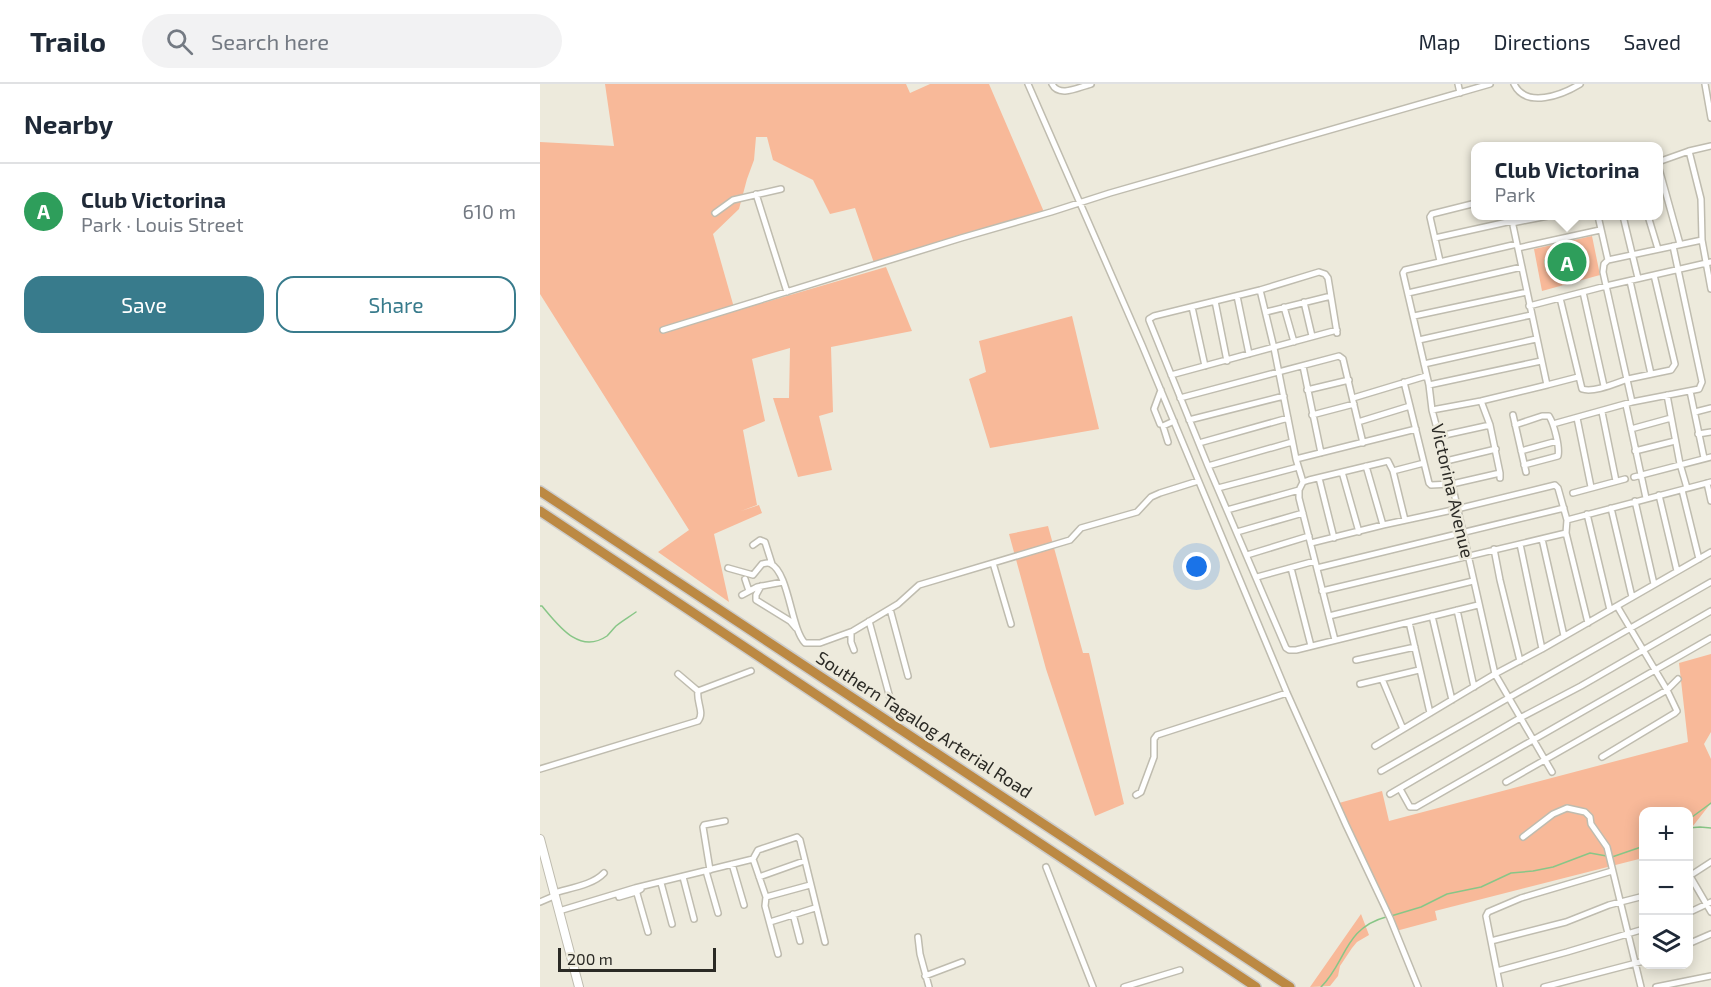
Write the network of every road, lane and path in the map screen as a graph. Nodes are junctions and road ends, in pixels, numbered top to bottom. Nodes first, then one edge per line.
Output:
1 (1028, 84) edge
2 (1052, 84) edge
3 (1091, 84) edge
4 (1458, 84) edge
5 (1490, 84) edge
6 (1514, 84) edge
7 (1580, 84) edge
8 (1705, 84) edge
9 (1709, 90) edge
10 (1460, 93) junction
11 (1711, 118) edge
12 (1711, 146) edge
13 (1689, 151) junction
14 (1663, 162) edge
15 (1663, 179) edge
16 (781, 189) dead end
17 (756, 194) junction
18 (1079, 202) junction
19 (1471, 204) edge
20 (715, 213) dead end
21 (1512, 220) edge
22 (1599, 220) edge
23 (1624, 220) edge
24 (1649, 220) edge
25 (1600, 230) junction
26 (1434, 238) junction
27 (1702, 240) junction
28 (1680, 244) junction
29 (1518, 246) junction
30 (1673, 246) junction
31 (1658, 249) junction
32 (1633, 255) junction
33 (1608, 260) junction
34 (1440, 261) junction
35 (1709, 262) edge
36 (1522, 267) junction
37 (1677, 269) junction
38 (1654, 275) junction
39 (1638, 278) junction
40 (1630, 281) junction
41 (1606, 286) junction
42 (1711, 289) edge
43 (1260, 290) junction
44 (788, 292) junction
45 (1527, 292) junction
46 (1583, 292) junction
47 (1408, 293) junction
48 (1238, 296) junction
49 (1331, 296) junction
50 (1560, 298) junction
51 (1215, 302) junction
52 (1304, 302) junction
53 (1529, 306) junction
54 (1192, 307) junction
55 (1284, 307) junction
56 (1266, 312) junction
57 (1531, 315) junction
58 (1414, 316) junction
59 (663, 330) dead end
60 (1312, 336) junction
61 (1536, 339) junction
62 (1419, 340) junction
63 (1294, 342) junction
64 (1274, 348) junction
65 (1249, 354) junction
66 (1227, 361) junction
67 (1541, 361) junction
68 (1424, 364) junction
69 (1205, 366) junction
70 (1303, 366) junction
71 (1278, 372) junction
72 (1651, 374) junction
73 (1171, 375) junction
74 (1426, 376) junction
75 (1578, 377) junction
76 (1349, 380) junction
77 (1628, 380) junction
78 (1404, 382) junction
79 (1546, 385) junction
80 (1430, 386) junction
81 (1604, 386) junction
82 (1161, 390) junction
83 (1307, 390) junction
84 (1690, 391) junction
85 (1667, 395) junction
86 (1284, 396) junction
87 (1180, 398) junction
88 (1354, 401) junction
89 (1481, 401) junction
90 (1632, 402) junction
91 (1626, 405) junction
92 (1410, 406) junction
93 (1711, 408) edge
94 (1432, 410) junction
95 (1602, 412) junction
96 (1695, 412) junction
97 (1312, 415) junction
98 (1513, 415) dead end
99 (1288, 418) junction
100 (1577, 418) junction
101 (1671, 418) junction
102 (1189, 420) junction
103 (1174, 422) junction
104 (1358, 422) junction
105 (1160, 424) dead end
106 (1553, 424) junction
107 (1490, 425) junction
108 (1515, 425) junction
109 (1416, 429) junction
110 (1631, 429) junction
111 (1711, 432) edge
112 (1698, 434) junction
113 (1440, 436) junction
114 (1557, 441) junction
115 (1675, 441) junction
116 (1168, 442) dead end
117 (1292, 442) junction
118 (1198, 443) junction
119 (1363, 443) junction
120 (1496, 449) junction
121 (1521, 451) junction
122 (1635, 451) junction
123 (1321, 453) junction
124 (1711, 457) edge
125 (1296, 459) junction
126 (1704, 459) junction
127 (1446, 461) junction
128 (1424, 463) junction
129 (1680, 464) junction
130 (1524, 465) junction
131 (1208, 466) junction
132 (1366, 466) junction
133 (1298, 467) junction
134 (1393, 471) junction
135 (1342, 472) junction
136 (1526, 472) dead end
137 (1638, 476) junction
138 (1319, 478) junction
139 (1625, 479) dead end
140 (1198, 481) junction
141 (1617, 481) junction
142 (1303, 482) junction
143 (1709, 483) edge
144 (1452, 484) junction
145 (1591, 487) junction
146 (1218, 488) junction
147 (1684, 489) junction
148 (1299, 490) junction
149 (540, 491) edge
150 (1573, 493) dead end
151 (1659, 495) junction
152 (1646, 498) junction
153 (1635, 501) junction
154 (1711, 501) edge
155 (1457, 508) junction
156 (1564, 508) junction
157 (1611, 508) junction
158 (1227, 510) junction
159 (540, 511) edge
160 (1303, 513) junction
161 (1587, 514) junction
162 (1405, 520) junction
163 (1567, 520) junction
164 (1383, 525) junction
165 (1237, 532) junction
166 (1359, 532) junction
167 (1462, 533) junction
168 (1566, 533) junction
169 (1310, 536) junction
170 (1334, 538) junction
171 (1542, 539) junction
172 (1311, 543) junction
173 (1520, 544) junction
174 (753, 545) dead end
175 (1494, 549) junction
176 (1711, 552) edge
177 (1247, 555) junction
178 (1467, 556) junction
179 (1699, 559) junction
180 (1315, 561) junction
181 (993, 562) junction
182 (772, 564) junction
183 (728, 568) dead end
184 (1291, 568) junction
185 (1317, 568) junction
186 (1677, 571) junction
187 (1257, 577) junction
188 (745, 579) dead end
189 (1473, 581) junction
190 (783, 582) junction
191 (1711, 582) edge
192 (1654, 584) junction
193 (760, 586) junction
194 (749, 591) junction
195 (1322, 591) junction
196 (742, 595) dead end
197 (1632, 597) junction
198 (1478, 605) junction
199 (1617, 606) junction
200 (890, 609) junction
201 (1457, 610) junction
202 (1610, 610) junction
203 (1711, 611) edge
204 (1329, 616) junction
205 (1432, 616) junction
206 (869, 621) junction
207 (1409, 622) junction
208 (1588, 623) junction
209 (1011, 624) dead end
210 (1630, 628) junction
211 (798, 631) junction
212 (850, 632) junction
213 (1564, 636) junction
214 (1711, 638) edge
215 (1335, 640) junction
216 (1311, 646) junction
217 (1415, 647) junction
218 (1542, 649) junction
219 (854, 650) dead end
220 (1643, 650) junction
221 (1356, 660) dead end
222 (1520, 661) junction
223 (1419, 670) junction
224 (751, 671) dead end
225 (1655, 671) junction
226 (1495, 674) junction
227 (678, 675) dead end
228 (909, 676) dead end
229 (1382, 679) junction
230 (1678, 679) dead end
231 (1360, 684) dead end
232 (1474, 687) junction
233 (1667, 690) junction
234 (698, 691) junction
235 (1287, 693) junction
236 (890, 698) dead end
237 (1509, 699) junction
238 (1452, 700) junction
239 (1430, 713) junction
240 (1520, 718) junction
241 (1402, 729) junction
242 (1532, 740) junction
243 (1375, 746) dead end
244 (1602, 757) dead end
245 (1546, 760) junction
246 (540, 769) edge
247 (1381, 771) dead end
248 (1552, 772) dead end
249 (1506, 783) dead end
250 (1400, 789) junction
251 (1390, 794) dead end
252 (1136, 795) dead end
253 (725, 820) dead end
254 (1522, 837) dead end
255 (540, 839) edge
256 (753, 859) junction
257 (804, 861) junction
258 (1711, 862) edge
259 (732, 864) junction
260 (1046, 867) dead end
261 (708, 870) junction
262 (1611, 871) junction
263 (604, 873) dead end
264 (1693, 873) edge
265 (683, 877) junction
266 (759, 877) junction
267 (1693, 881) edge
268 (661, 883) junction
269 (810, 885) junction
270 (638, 889) junction
271 (554, 895) junction
272 (766, 897) junction
273 (1639, 897) edge
274 (540, 902) edge
275 (1620, 902) junction
276 (1709, 903) edge
277 (744, 905) dead end
278 (815, 908) junction
279 (1693, 911) edge
280 (1711, 912) edge
281 (559, 913) junction
282 (718, 913) dead end
283 (793, 914) junction
284 (694, 919) dead end
285 (770, 922) junction
286 (672, 924) dead end
287 (1639, 930) edge
288 (648, 932) dead end
289 (1628, 933) junction
290 (1711, 934) edge
291 (918, 937) dead end
292 (800, 941) dead end
293 (1491, 941) junction
294 (825, 942) dead end
295 (1693, 942) edge
296 (778, 954) dead end
297 (962, 962) dead end
298 (1639, 963) edge
299 (1635, 964) junction
300 (1180, 970) dead end
301 (1497, 971) junction
302 (925, 976) junction
303 (1711, 976) edge
304 (579, 987) edge
305 (929, 987) edge
306 (1093, 987) edge
307 (1124, 987) edge
308 (1256, 987) edge
309 (1290, 987) edge
310 (1418, 987) edge
311 (1500, 987) edge
312 (1544, 987) edge
313 (1641, 987) edge
314 (1656, 987) edge

1 - 18 street
2 - 3 street
4 - 10 street
5 - 10 street
6 - 7 street
8 - 9 street
9 - 11 street
10 - 18 street
12 - 13 street
13 - 14 street
13 - 27 street
15 - 28 street
16 - 17 street
17 - 20 street
17 - 44 street
18 - 44 street
18 - 82 street
19 - 26 street
21 - 26 street
21 - 29 street
22 - 25 street
23 - 32 street
24 - 31 street
25 - 29 street
25 - 33 street
26 - 34 street
27 - 28 street
27 - 35 street
28 - 30 street
29 - 34 street
29 - 36 street
30 - 31 street
30 - 37 street
31 - 32 street
32 - 33 street
32 - 39 street
33 - 41 street
34 - 47 street
35 - 37 street
35 - 42 street
36 - 45 street
36 - 47 street
37 - 38 street
37 - 84 street
38 - 39 street
38 - 72 street
39 - 40 street
40 - 41 street
40 - 72 street
41 - 46 street
41 - 77 street
43 - 48 street
43 - 49 street
43 - 56 street
44 - 59 street
45 - 53 street
45 - 58 street
46 - 50 street
46 - 81 street
47 - 58 street
48 - 51 street
48 - 65 street
49 - 52 street
49 - 60 street
50 - 53 street
50 - 75 street
51 - 54 street
51 - 66 street
52 - 55 street
52 - 60 street
53 - 57 street
54 - 69 street
54 - 73 street
55 - 56 street
55 - 63 street
56 - 64 street
57 - 61 street
57 - 62 street
58 - 62 street
60 - 63 street
61 - 67 street
61 - 68 street
62 - 68 street
63 - 64 street
64 - 65 street
64 - 71 street
65 - 66 street
66 - 69 street
67 - 79 street
67 - 80 street
68 - 74 street
69 - 73 street
70 - 71 street
70 - 76 street
70 - 83 street
71 - 86 street
71 - 87 street
72 - 77 street
73 - 87 street
74 - 78 street
74 - 80 street
75 - 79 street, Victorina Avenue
75 - 81 street
76 - 83 street
76 - 88 street
77 - 81 street
77 - 90 street
78 - 88 street
78 - 92 street
79 - 89 street, Victorina Avenue
80 - 94 street
82 - 103 street
82 - 105 street
83 - 97 street
84 - 85 street
84 - 96 street
85 - 90 street
85 - 101 street
86 - 99 street
86 - 102 street
87 - 102 street
88 - 97 street
88 - 104 street
89 - 94 street, Victorina Avenue
89 - 107 street
90 - 91 street
91 - 95 street
91 - 110 street
92 - 104 street
92 - 109 street
93 - 96 street
94 - 113 street, Victorina Avenue
95 - 100 street
95 - 141 street
96 - 112 street
97 - 123 street
98 - 108 street
99 - 117 street
99 - 118 street
100 - 106 street
100 - 145 street
101 - 110 street
101 - 115 street
102 - 118 street
103 - 116 street
103 - 140 street
104 - 119 street
106 - 108 street
106 - 114 street
107 - 113 street
107 - 120 street
108 - 121 street
109 - 119 street
109 - 128 street
110 - 122 street
111 - 112 street
112 - 126 street
113 - 127 street, Victorina Avenue
114 - 121 street
114 - 130 street
115 - 122 street
115 - 129 street
117 - 125 street
117 - 131 street
118 - 131 street
119 - 123 street
120 - 127 street
120 - 144 street
121 - 130 street
122 - 137 street
123 - 125 street
124 - 126 street
125 - 133 street
126 - 129 street
127 - 144 street, Victorina Avenue
128 - 134 street
128 - 144 street
129 - 137 street
129 - 147 street
130 - 136 street
131 - 146 street
132 - 134 street
132 - 135 street
132 - 164 street
133 - 142 street
133 - 146 street
134 - 162 street
135 - 138 street
135 - 166 street
137 - 152 street
138 - 142 street
138 - 170 street
139 - 141 street
140 - 181 street
140 - 235 street
141 - 145 street
142 - 148 street
143 - 147 street
143 - 154 street
144 - 155 street, Victorina Avenue
145 - 150 street
146 - 158 street
147 - 151 street
147 - 179 street
148 - 158 street
148 - 160 street
149 - 309 highway, Southern Tagalog Arterial Road
151 - 152 street
151 - 186 street
152 - 153 street
153 - 157 street
153 - 192 street
155 - 156 street
155 - 162 street
155 - 167 street, Victorina Avenue
156 - 163 street
156 - 167 street
157 - 161 street
157 - 197 street
158 - 165 street
159 - 308 highway, Southern Tagalog Arterial Road
160 - 165 street
160 - 169 street
161 - 163 street
161 - 202 street
162 - 164 street
163 - 168 street
164 - 166 street
165 - 177 street
166 - 170 street
167 - 178 street, Victorina Avenue
167 - 185 street
168 - 171 street
168 - 208 street
169 - 172 street
169 - 177 street
170 - 172 street
171 - 173 street
171 - 213 street
172 - 180 street
173 - 175 street
173 - 218 street
174 - 182 street
175 - 178 street
175 - 222 street
176 - 179 street
177 - 187 street
178 - 189 street, Victorina Avenue
178 - 195 street
179 - 186 street
180 - 184 street
180 - 185 street
181 - 200 street
181 - 209 street
182 - 183 street
182 - 190 street
184 - 187 street
184 - 216 street
185 - 195 street
186 - 192 street
187 - 216 street
188 - 194 street
189 - 198 street, Victorina Avenue
189 - 204 street
190 - 193 street
190 - 211 street
191 - 210 street
192 - 197 street
193 - 194 street
193 - 211 street
194 - 196 street
195 - 204 street
197 - 199 street
198 - 201 street
198 - 226 street, Victorina Avenue
199 - 202 street
199 - 210 street
200 - 206 street
200 - 228 street
201 - 205 street
201 - 232 street
202 - 208 street
203 - 220 street
204 - 215 street
205 - 207 street
205 - 238 street
206 - 212 street
206 - 236 street
207 - 215 street
207 - 217 street
208 - 213 street
210 - 220 street
210 - 237 street
211 - 212 street
212 - 219 street
213 - 218 street
214 - 225 street
215 - 216 street
217 - 221 street
217 - 223 street
218 - 222 street
220 - 225 street
220 - 240 street
222 - 226 street
223 - 229 street
223 - 239 street
224 - 234 street
225 - 233 street
225 - 242 street
226 - 232 street
226 - 237 street, Victorina Avenue
227 - 234 street
229 - 231 street
229 - 241 street
230 - 233 street
232 - 238 street
233 - 244 street
233 - 245 street
234 - 246 street
235 - 252 street
235 - 310 street
237 - 240 street, Victorina Avenue
237 - 247 street
238 - 239 street
239 - 241 street
240 - 242 street, Victorina Avenue
240 - 250 street
241 - 243 street
242 - 245 street, Victorina Avenue
242 - 250 street
245 - 248 street, Victorina Avenue
245 - 249 street
250 - 251 street
253 - 261 street
254 - 262 street
255 - 271 main road
256 - 257 street
256 - 259 street
256 - 266 street
257 - 266 street
257 - 269 street
258 - 264 street
259 - 261 street
259 - 277 street
260 - 306 street
261 - 265 street
261 - 282 street
262 - 275 street
262 - 293 street
263 - 271 street
265 - 268 street
265 - 284 street
266 - 272 street
267 - 276 street
268 - 270 street
268 - 286 street
269 - 272 street
269 - 278 street
270 - 281 street
270 - 288 street
271 - 274 street
271 - 281 main road
272 - 285 street
273 - 275 street
275 - 289 street
275 - 293 street
276 - 279 street
276 - 280 street
278 - 283 street
278 - 294 street
281 - 304 main road
283 - 285 street
283 - 292 street
285 - 296 street
287 - 289 street
289 - 299 street
289 - 301 street
290 - 295 street
291 - 302 street
293 - 301 street
297 - 302 street
298 - 299 street
299 - 312 street
299 - 313 street
300 - 307 street
301 - 311 street
302 - 305 street
303 - 314 street

